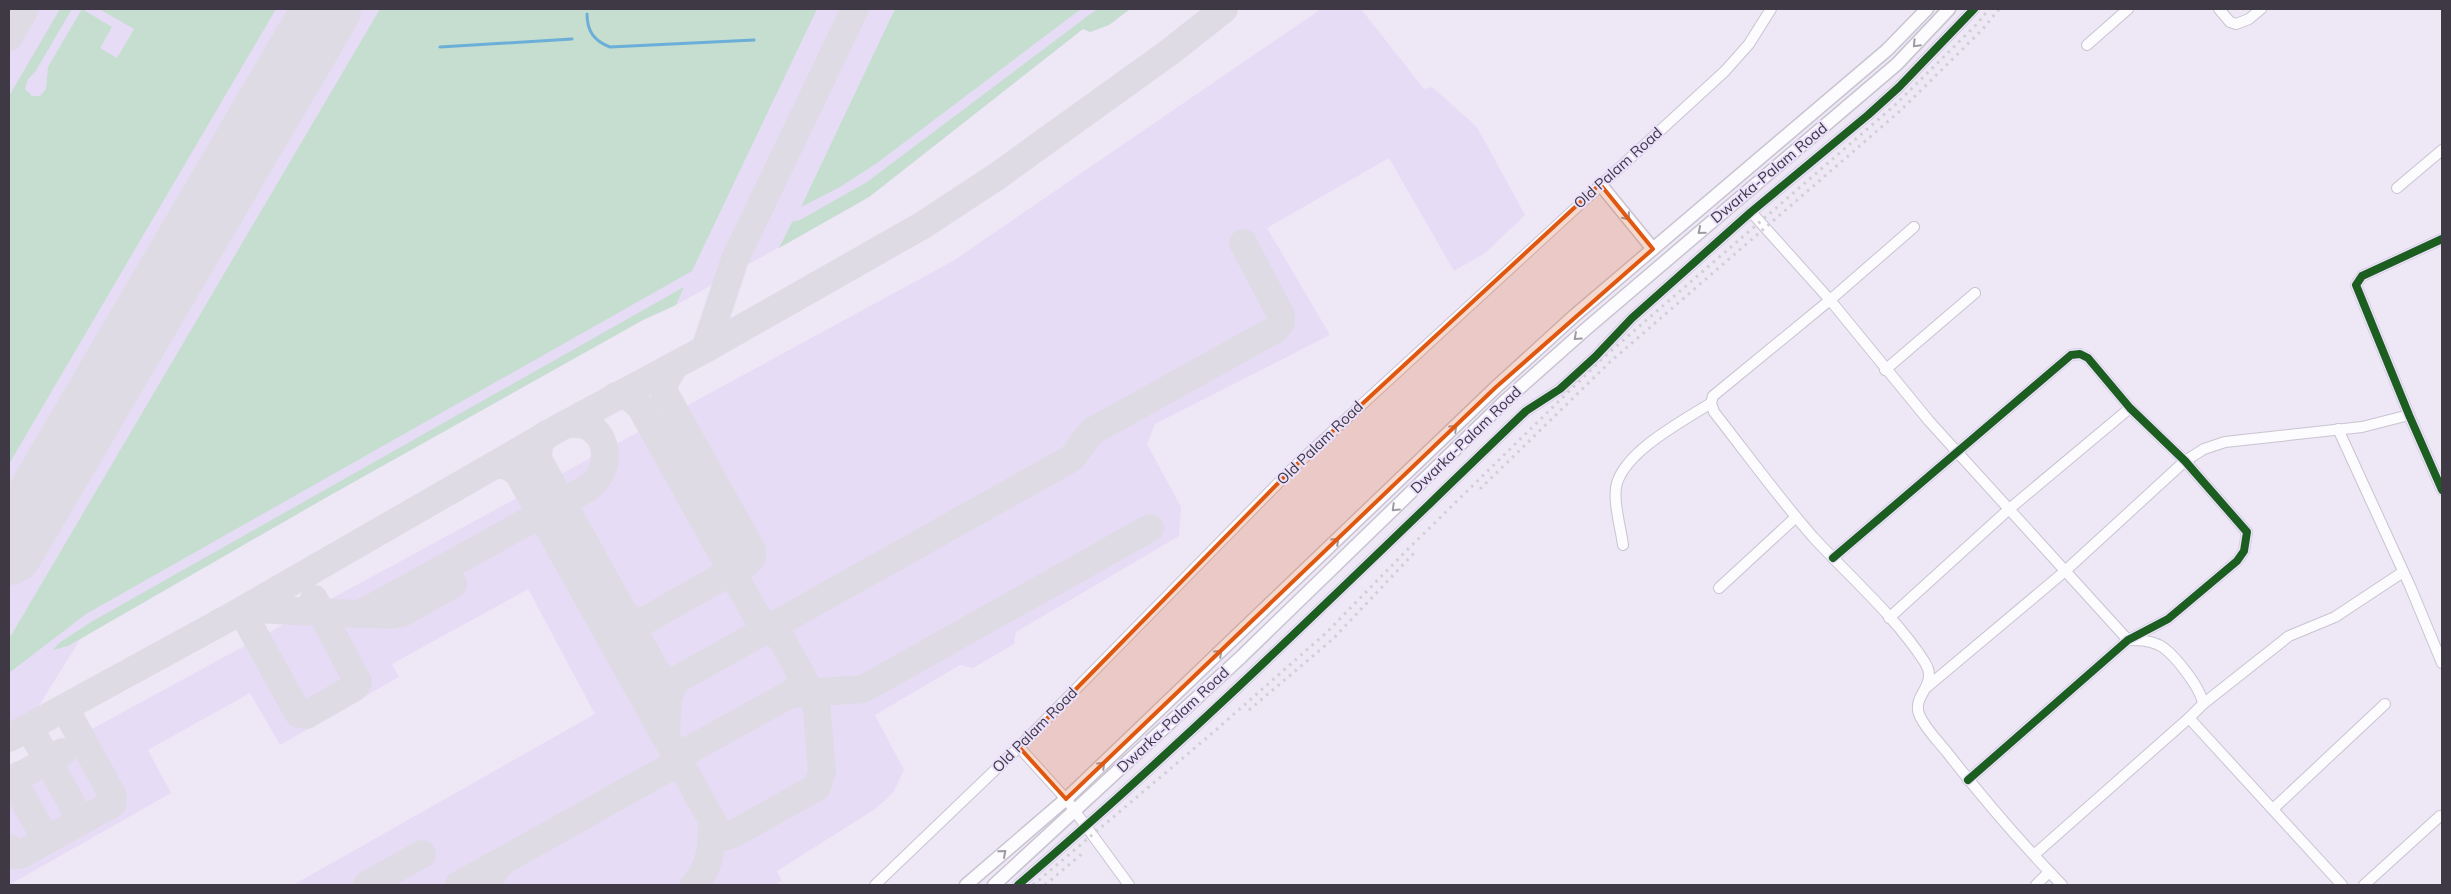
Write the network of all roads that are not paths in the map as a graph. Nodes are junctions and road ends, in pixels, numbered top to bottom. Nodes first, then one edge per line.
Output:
1 (1771, 9) edge
2 (1927, 9) edge
3 (1949, 9) edge
4 (1974, 9) edge
5 (2128, 9) edge
6 (2219, 9) edge
7 (2261, 9) edge
8 (2086, 45) dead end
9 (2442, 150) edge
10 (1600, 184) junction
11 (2397, 188) dead end
12 (1750, 212) junction
13 (1914, 227) dead end
14 (2442, 239) edge
15 (1653, 249) junction
16 (1974, 293) dead end
17 (1830, 300) junction
18 (1885, 370) junction
19 (1710, 403) junction
20 (2130, 408) junction
21 (2409, 415) junction
22 (2338, 429) junction
23 (1958, 452) junction
24 (2185, 461) junction
25 (2442, 490) edge
26 (2008, 510) junction
27 (1796, 517) junction
28 (1623, 545) dead end
29 (1833, 558) junction
30 (2064, 572) junction
31 (2403, 572) junction
32 (1719, 588) dead end
33 (1889, 618) junction
34 (2128, 640) junction
35 (2442, 663) edge
36 (1926, 688) junction
37 (2202, 704) junction
38 (2385, 704) dead end
39 (2189, 718) junction
40 (1019, 747) junction
41 (1968, 780) junction
42 (1066, 799) junction
43 (2273, 809) junction
44 (1075, 810) junction
45 (2440, 816) dead end
46 (1087, 827) junction
47 (2035, 854) junction
48 (2049, 872) junction
49 (875, 885) edge
50 (966, 885) edge
51 (994, 885) edge
52 (1018, 885) edge
53 (1129, 885) edge
54 (2036, 885) edge
55 (2062, 885) edge
56 (2342, 885) edge
57 (2364, 885) edge

1 - 10 street, Old Palam Road
2 - 15 main road, Dwarka-Palam Road
3 -> 44 main road, Dwarka-Palam Road
4 - 12 street
5 - 8 street
6 - 7 street
9 - 11 street
10 -> 15 main road
10 - 40 street, Old Palam Road
12 - 17 street
12 - 46 street
13 - 17 street
14 - 21 street
42 -> 15 main road, Dwarka-Palam Road
16 - 18 street
17 - 18 street
17 - 19 street
18 - 23 street
19 - 27 street
19 - 28 street
20 - 23 street
20 - 24 street
20 - 26 street
21 - 22 street
21 - 25 street
22 - 24 street
22 - 31 street
23 - 26 street
23 - 29 street
24 - 30 street
24 - 34 street
26 - 30 street
26 - 33 street
27 - 29 street
27 - 32 street
29 - 33 street
30 - 34 street
30 - 36 street
31 - 35 street
31 - 37 street
33 - 36 street
34 - 37 street
34 - 41 street
36 - 41 street
37 - 39 street
38 - 43 street
39 - 43 street
39 - 47 street
40 - 42 street
40 - 49 street, Old Palam Road
41 - 47 street
42 - 44 street
50 -> 42 main road, Dwarka-Palam Road
43 - 56 street
44 - 46 street
44 - 51 main road, Dwarka-Palam Road
45 - 57 street
46 - 52 street
46 - 53 street
47 - 48 street
48 - 54 street
48 - 55 street

